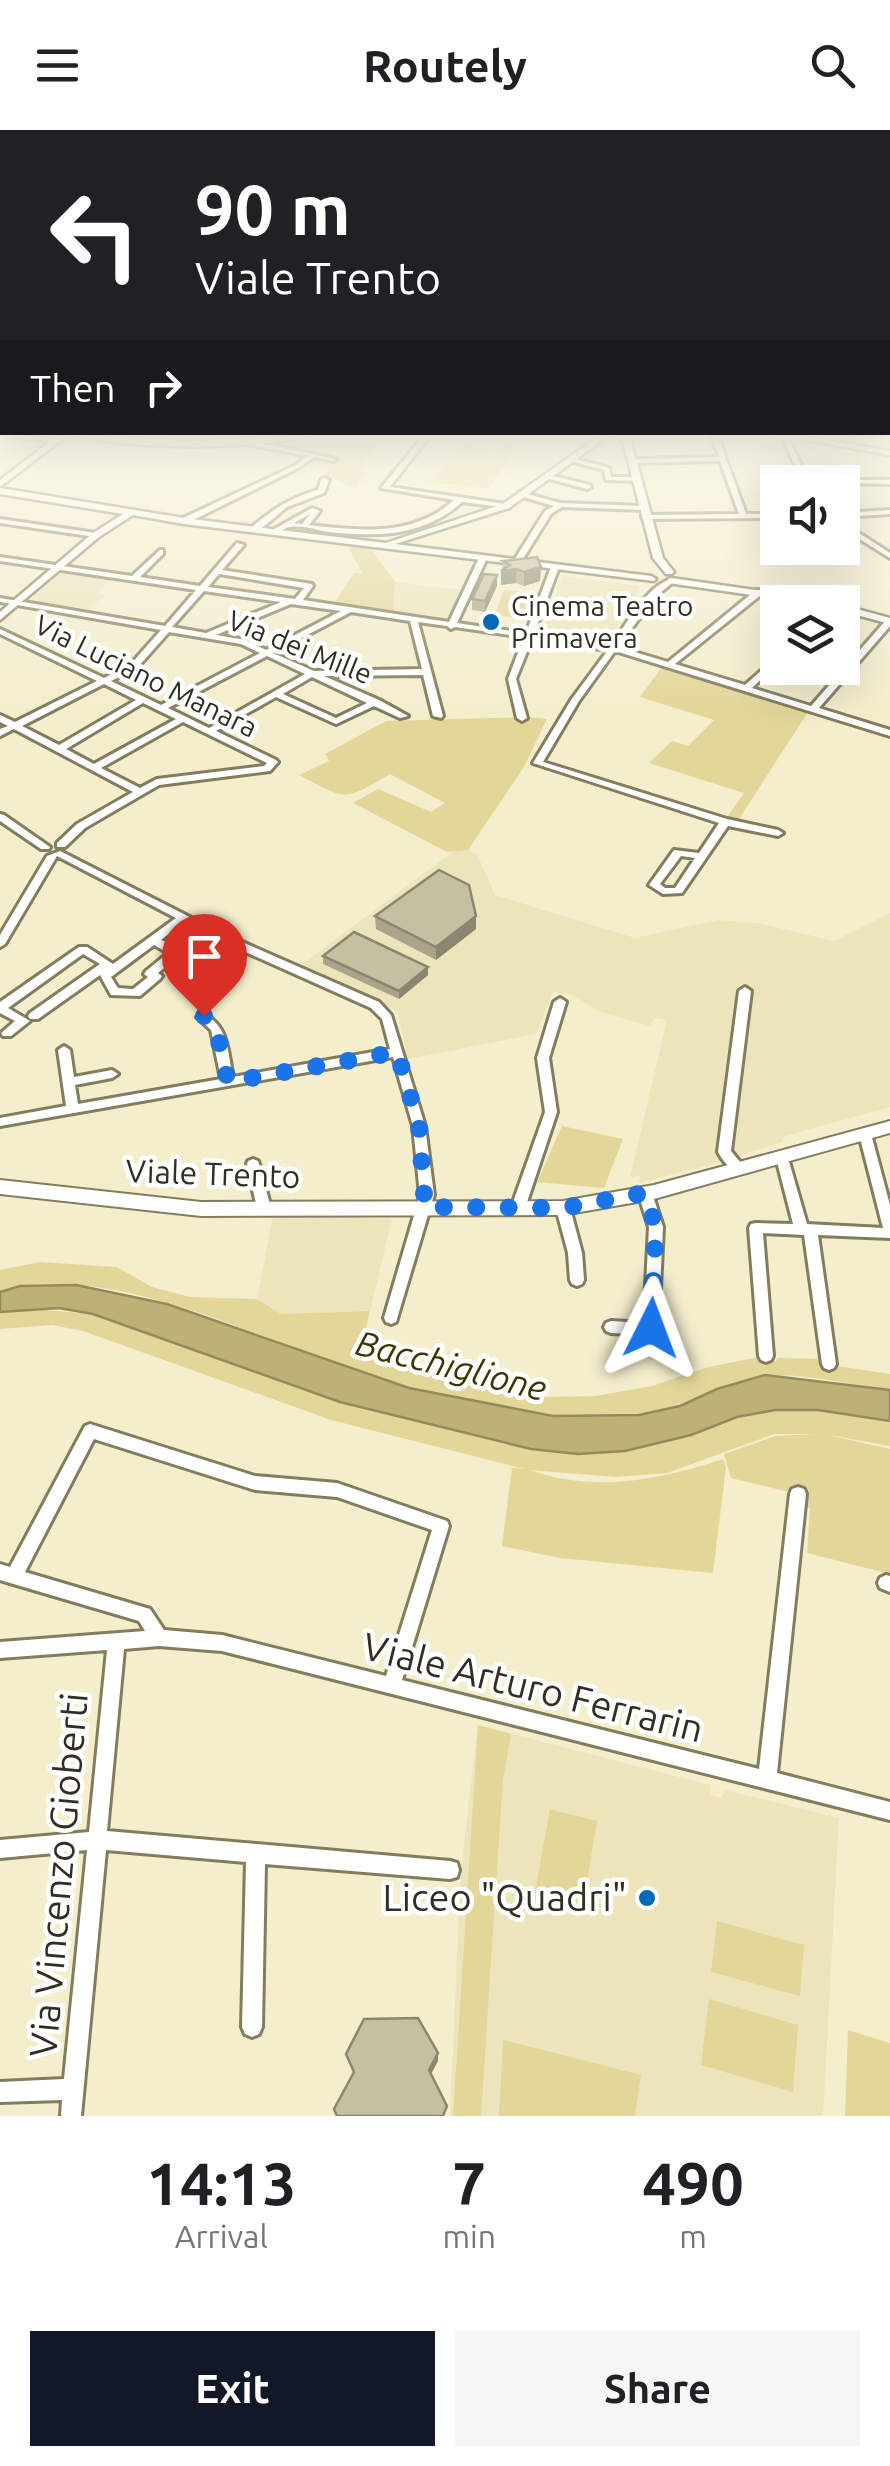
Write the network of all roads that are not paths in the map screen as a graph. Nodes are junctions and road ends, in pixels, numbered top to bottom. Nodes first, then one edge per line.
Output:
1 (31, 527) edge
2 (109, 527) edge
3 (228, 527) edge
4 (258, 527) edge
5 (282, 527) edge
6 (315, 527) edge
7 (401, 527) edge
8 (441, 527) edge
9 (539, 527) edge
10 (649, 527) edge
11 (254, 530) junction
12 (273, 532) junction
13 (96, 535) junction
14 (860, 536) edge
15 (387, 544) junction
16 (240, 546) dead end
17 (160, 552) dead end
18 (890, 556) edge
19 (483, 558) junction
20 (0, 559) edge
21 (659, 560) junction
22 (517, 562) junction
23 (556, 566) junction
24 (60, 568) junction
25 (220, 572) junction
26 (652, 576) junction
27 (671, 577) junction
28 (135, 578) junction
29 (205, 589) junction
30 (759, 592) joint
31 (652, 595) junction
32 (0, 600) edge
33 (295, 601) junction
34 (18, 602) junction
35 (350, 609) junction
36 (860, 613) edge
37 (0, 617) edge
38 (414, 621) junction
39 (890, 621) edge
40 (451, 627) junction
41 (169, 628) junction
42 (0, 631) edge
43 (210, 634) junction
44 (531, 637) junction
45 (614, 648) junction
46 (267, 654) junction
47 (670, 663) junction
48 (426, 672) junction
49 (311, 674) junction
50 (760, 675) edge
51 (105, 680) junction
52 (747, 688) junction
53 (276, 694) junction
54 (143, 700) junction
55 (376, 702) junction
56 (161, 708) junction
57 (812, 710) junction
58 (403, 716) dead end
59 (438, 716) dead end
60 (0, 718) edge
61 (522, 718) dead end
62 (183, 719) junction
63 (15, 726) junction
64 (210, 731) junction
65 (890, 732) edge
66 (0, 734) edge
67 (59, 749) junction
68 (94, 767) junction
69 (138, 790) junction
70 (0, 817) edge
71 (725, 822) junction
72 (778, 833) dead end
73 (54, 851) junction
74 (701, 856) junction
75 (75, 862) junction
76 (44, 874) junction
77 (182, 918) junction
78 (212, 932) junction
79 (154, 939) junction
80 (1, 940) edge
81 (174, 966) dead end
82 (745, 992) dead end
83 (560, 1002) dead end
84 (34, 1016) dead end
85 (204, 1016) dead end
86 (7, 1033) dead end
87 (64, 1050) dead end
88 (397, 1052) junction
89 (112, 1074) dead end
90 (69, 1082) junction
91 (228, 1082) junction
92 (73, 1109) junction
93 (0, 1122) edge
94 (890, 1127) edge
95 (865, 1134) junction
96 (782, 1158) junction
97 (254, 1164) dead end
98 (740, 1169) junction
99 (0, 1188) edge
100 (644, 1193) junction
101 (425, 1207) junction
102 (264, 1208) junction
103 (518, 1208) junction
104 (563, 1208) junction
105 (806, 1228) junction
106 (890, 1232) edge
107 (577, 1280) dead end
108 (391, 1318) dead end
109 (612, 1326) dead end
110 (766, 1356) dead end
111 (829, 1364) dead end
112 (798, 1494) dead end
113 (7, 1574) edge
114 (158, 1638) junction
115 (116, 1641) junction
116 (0, 1650) edge
117 (391, 1686) junction
118 (767, 1780) junction
119 (890, 1810) edge
120 (98, 1840) junction
121 (0, 1849) edge
122 (256, 1854) junction
123 (450, 1870) dead end
124 (252, 2027) dead end
125 (74, 2089) junction
126 (0, 2092) edge
127 (72, 2116) edge

1 - 13 street
2 - 13 street
3 - 11 street
4 - 11 street
5 - 12 street
6 - 7 street
8 - 15 street
9 - 22 street
10 - 21 street
11 - 12 street
12 - 15 street
13 - 24 street
14 - 18 street
15 - 19 street
16 - 25 street
17 - 28 street
19 - 22 street
19 - 40 street
20 - 24 street
21 - 26 street
21 - 27 street
22 - 23 street
23 - 26 street
23 - 44 street
24 - 28 street
24 - 34 street
25 - 29 street
25 - 33 street
26 - 27 street
26 - 31 street
27 - 30 street
27 - 31 street
28 - 29 street
29 - 33 street
29 - 41 street
30 - 47 street
31 - 45 street
32 - 34 street, Via dei Mille
33 - 35 street
33 - 43 street
34 - 37 street
34 - 41 street, Via dei Mille
35 - 38 street
35 - 46 street
36 - 39 street
38 - 40 street
38 - 48 street
39 - 57 street
40 - 44 street
41 - 43 street, Via dei Mille
41 - 51 street
42 - 51 street, Via Luciano Manara
43 - 46 street, Via dei Mille
44 - 45 street
44 - 61 street
45 - 47 street
45 - 71 street
46 - 49 street, Via dei Mille
46 - 56 street
47 - 52 street
48 - 49 street
48 - 59 street
49 - 53 street
49 - 55 street, Via dei Mille
50 - 52 street
51 - 54 street, Via Luciano Manara
51 - 63 street
52 - 57 street
53 - 55 street
53 - 64 street
54 - 56 street, Via Luciano Manara
54 - 67 street
55 - 58 street, Via dei Mille
56 - 62 street, Via Luciano Manara
57 - 65 street
60 - 63 street
62 - 64 street, Via Luciano Manara
62 - 68 street
63 - 66 street
63 - 67 street
64 - 69 street, Via Luciano Manara
67 - 68 street
68 - 69 street
69 - 73 street
70 - 73 street
71 - 72 street
71 - 74 street
73 - 75 street
73 - 76 street
74 - 74 street
75 - 76 street
75 - 77 street
76 - 80 street
77 - 78 street
77 - 79 street
78 - 79 street
78 - 81 street
78 - 88 street
79 - 79 street
82 - 98 street
83 - 103 street
84 - 86 street
85 - 91 street
87 - 90 street
88 - 91 street
88 - 101 street
89 - 90 street
90 - 92 street
91 - 92 street
92 - 93 street
94 - 95 main road, Viale Trento
95 - 96 main road, Viale Trento
95 - 106 street
96 - 98 main road, Viale Trento
96 - 105 street
97 - 102 street
98 - 100 main road, Viale Trento
99 - 102 main road, Viale Trento
100 - 104 main road, Viale Trento
100 - 109 street
101 - 102 main road, Viale Trento
101 - 103 main road, Viale Trento
101 - 108 street
103 - 104 main road, Viale Trento
104 - 107 street
105 - 106 street
105 - 110 street
105 - 111 street
112 - 118 street
113 - 114 street
113 - 117 street
114 - 115 street, Viale Arturo Ferrarin
114 - 117 street, Viale Arturo Ferrarin
115 - 116 street, Viale Arturo Ferrarin
115 - 120 street, Via Vincenzo Gioberti
117 - 118 street, Viale Arturo Ferrarin
118 - 119 street, Viale Arturo Ferrarin
120 - 121 street
120 - 122 street
120 - 125 street, Via Vincenzo Gioberti
122 - 123 street
122 - 124 street
125 - 126 street
125 - 127 street, Via Vincenzo Gioberti

